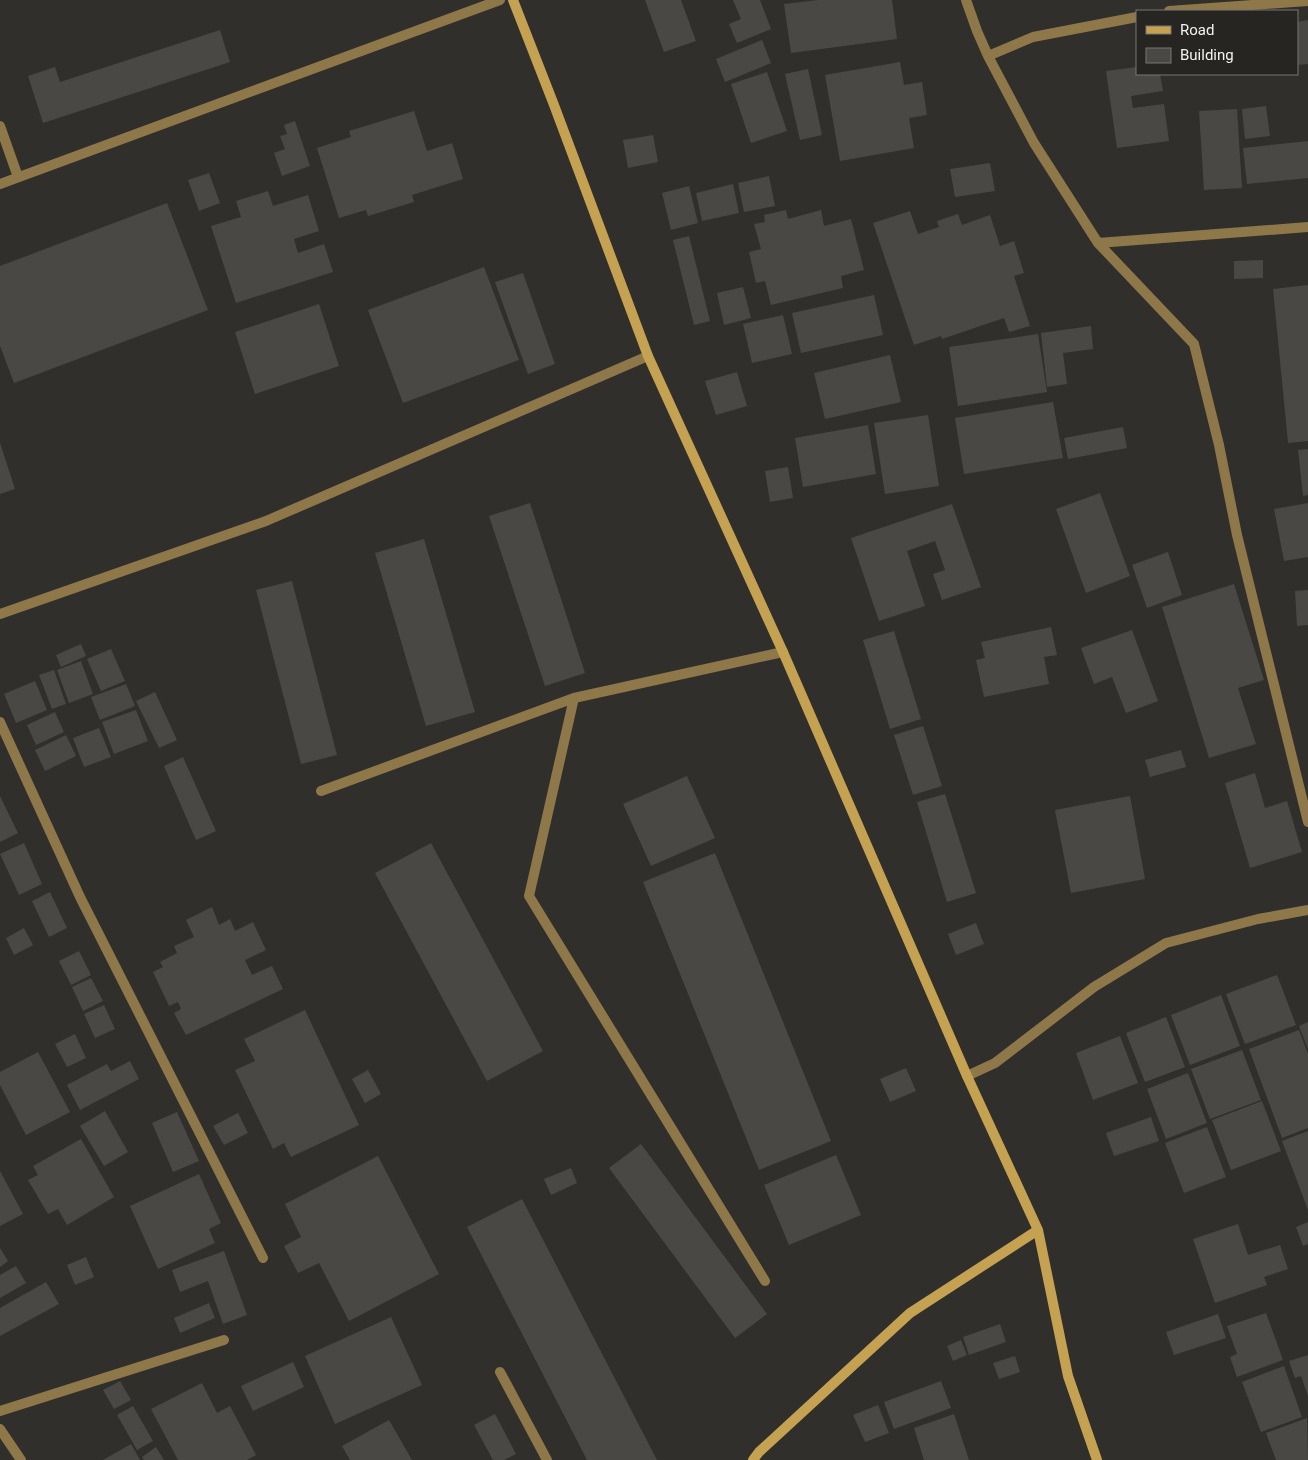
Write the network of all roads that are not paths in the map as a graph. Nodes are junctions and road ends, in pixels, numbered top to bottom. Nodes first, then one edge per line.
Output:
1 (500, 0) edge
2 (513, 0) edge
3 (966, 0) edge
4 (1308, 1) edge
5 (1183, 10) edge
6 (1136, 18) edge
7 (988, 56) junction
8 (0, 126) edge
9 (18, 177) junction
10 (0, 184) edge
11 (1308, 227) edge
12 (1098, 243) junction
13 (648, 356) junction
14 (0, 614) edge
15 (782, 652) junction
16 (574, 698) junction
17 (0, 722) edge
18 (321, 791) dead end
19 (1308, 822) edge
20 (1308, 910) edge
21 (967, 1076) junction
22 (1038, 1230) junction
23 (263, 1258) dead end
24 (765, 1281) dead end
25 (224, 1340) dead end
26 (500, 1372) dead end
27 (0, 1411) edge
28 (0, 1429) edge
29 (20, 1460) edge
30 (547, 1460) edge
31 (753, 1460) edge
32 (1098, 1460) edge

1 - 9 street
2 - 13 street
3 - 7 street
4 - 5 street
6 - 7 street
7 - 12 street
8 - 9 street
9 - 10 street
11 - 12 street
12 - 19 street
13 - 14 street
13 - 15 street
15 - 16 street
15 - 21 street
16 - 18 street
16 - 24 street
17 - 23 street
20 - 21 street
21 - 22 street
22 - 31 street
22 - 32 street
25 - 27 street
26 - 30 street
28 - 29 street

